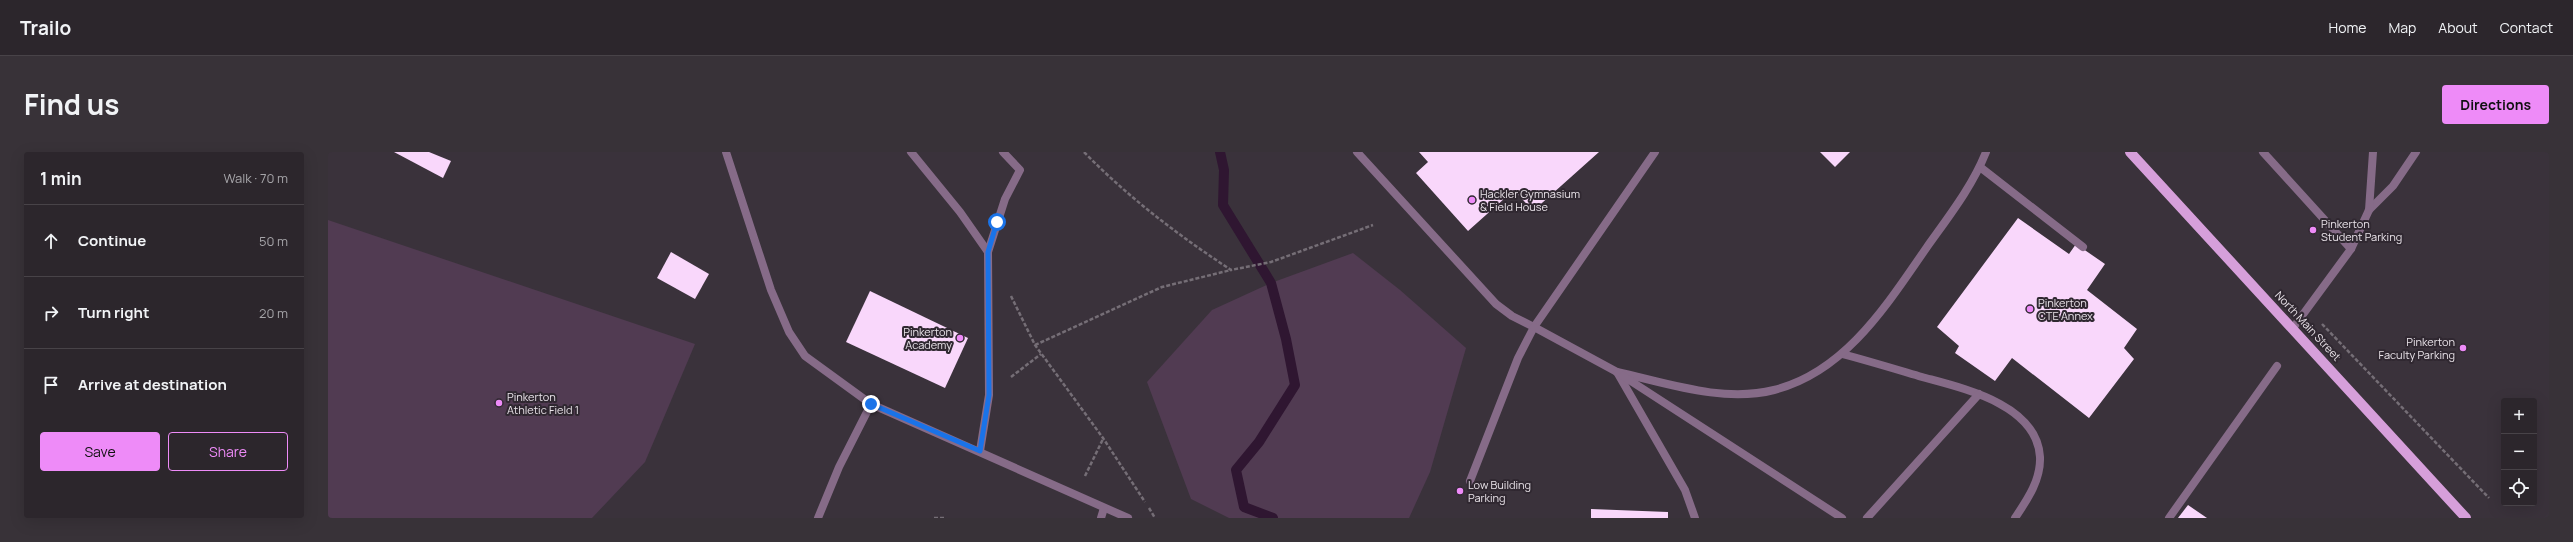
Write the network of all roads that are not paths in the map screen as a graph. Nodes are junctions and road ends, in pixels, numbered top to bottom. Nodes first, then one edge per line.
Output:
1 (726, 152) edge
2 (911, 152) edge
3 (1003, 152) edge
4 (1357, 152) edge
5 (1655, 152) edge
6 (1986, 152) edge
7 (2130, 152) edge
8 (2263, 152) edge
9 (2373, 152) edge
10 (2416, 152) edge
11 (1980, 167) junction
12 (2369, 210) junction
13 (2083, 247) dead end
14 (2351, 249) junction
15 (988, 252) junction
16 (1534, 327) junction
17 (2293, 328) junction
18 (1842, 354) junction
19 (2277, 366) dead end
20 (1617, 372) junction
21 (1979, 394) junction
22 (871, 404) junction
23 (980, 451) junction
24 (1470, 481) dead end
25 (1104, 508) junction
26 (818, 518) edge
27 (1101, 518) edge
28 (1128, 518) edge
29 (1695, 518) edge
30 (1842, 518) edge
31 (1867, 518) edge
32 (2015, 518) edge
33 (2169, 518) edge
34 (2466, 518) edge

1 - 22 street
2 - 15 street
3 - 15 street
4 - 16 street
5 - 16 street
6 - 11 street
7 - 17 main road, North Main Street
8 - 14 street
9 - 12 street
10 - 12 street
11 - 13 street
11 - 18 street
12 - 14 street
14 - 17 street
15 - 23 street
16 - 20 street
16 - 24 street
17 - 34 main road, North Main Street
18 - 20 street
18 - 21 street
19 - 33 street
20 - 29 street
20 - 30 street
21 - 31 street
21 - 32 street
22 - 23 street
22 - 26 street
23 - 25 street
25 - 27 street
25 - 28 street

